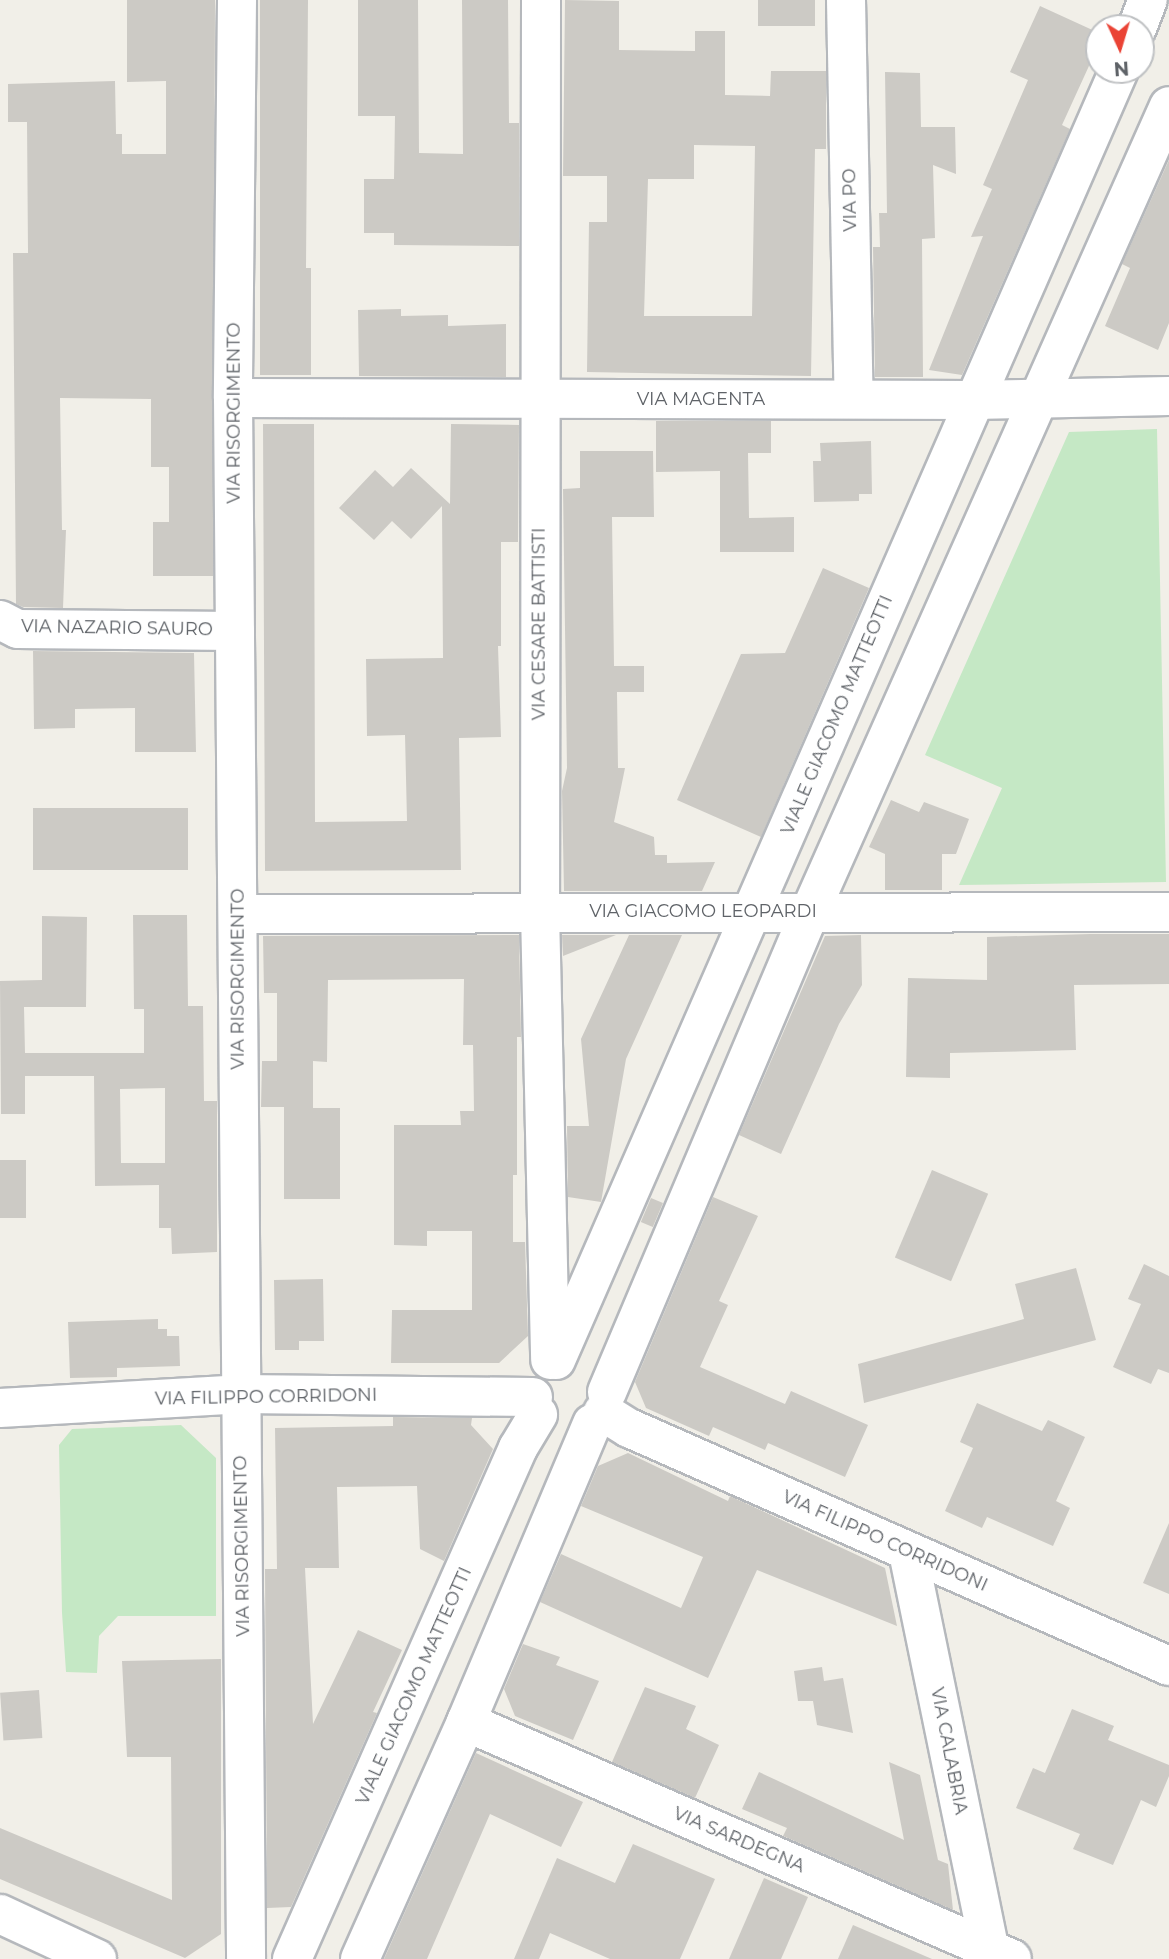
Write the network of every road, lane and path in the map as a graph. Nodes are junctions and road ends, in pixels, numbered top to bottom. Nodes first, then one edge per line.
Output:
1 (237, 0) edge
2 (541, 0) edge
3 (846, 0) edge
4 (1113, 84) edge
5 (1169, 107) edge
6 (1169, 396) edge
7 (233, 398) junction
8 (1041, 398) junction
9 (539, 399) junction
10 (855, 399) junction
11 (973, 400) junction
12 (0, 620) edge
13 (235, 631) junction
14 (540, 912) junction
15 (752, 912) junction
16 (810, 912) junction
17 (1169, 912) edge
18 (238, 914) junction
19 (547, 1249) junction
20 (598, 1263) junction
21 (553, 1361) junction
22 (240, 1394) junction
23 (535, 1406) junction
24 (0, 1408) edge
25 (601, 1409) junction
26 (908, 1552) junction
27 (1169, 1666) edge
28 (466, 1722) junction
29 (0, 1914) edge
30 (1001, 1954) edge
31 (97, 1959) edge
32 (246, 1959) edge
33 (292, 1959) edge
34 (360, 1959) edge

1 - 7 street, VIA RISORGIMENTO
2 - 9 street, VIA CESARE BATTISTI
3 - 10 street, VIA PO
4 - 11 street, VIALE GIACOMO MATTEOTTI
5 - 8 street
6 - 8 street, VIA MAGENTA
7 - 9 street, VIA MAGENTA
7 - 13 street, VIA RISORGIMENTO
8 - 11 street, VIA MAGENTA
8 - 16 street
9 - 10 street, VIA MAGENTA
9 - 14 street, VIA CESARE BATTISTI
10 - 11 street, VIA MAGENTA
11 - 15 street, VIALE GIACOMO MATTEOTTI
12 - 13 street, VIA NAZARIO SAURO
13 - 18 street, VIA RISORGIMENTO
14 - 15 street, VIA GIACOMO LEOPARDI
14 - 18 street, VIA GIACOMO LEOPARDI
14 - 19 street, VIA CESARE BATTISTI
15 - 16 street, VIA GIACOMO LEOPARDI
15 - 20 street, VIALE GIACOMO MATTEOTTI
16 - 17 street, VIA GIACOMO LEOPARDI
16 - 25 street
18 - 22 street, VIA RISORGIMENTO
19 - 20 street
19 - 21 street, VIA CESARE BATTISTI
20 - 21 street, VIALE GIACOMO MATTEOTTI
21 - 23 street
21 - 25 street
22 - 23 street, VIA FILIPPO CORRIDONI
22 - 24 street, VIA FILIPPO CORRIDONI
22 - 32 street, VIA RISORGIMENTO
23 - 25 street
23 - 33 street, VIALE GIACOMO MATTEOTTI
25 - 26 street, VIA FILIPPO CORRIDONI
25 - 28 street
26 - 27 street, VIA FILIPPO CORRIDONI
26 - 30 street, VIA CALABRIA
28 - 30 street, VIA SARDEGNA
28 - 34 street
29 - 31 street

